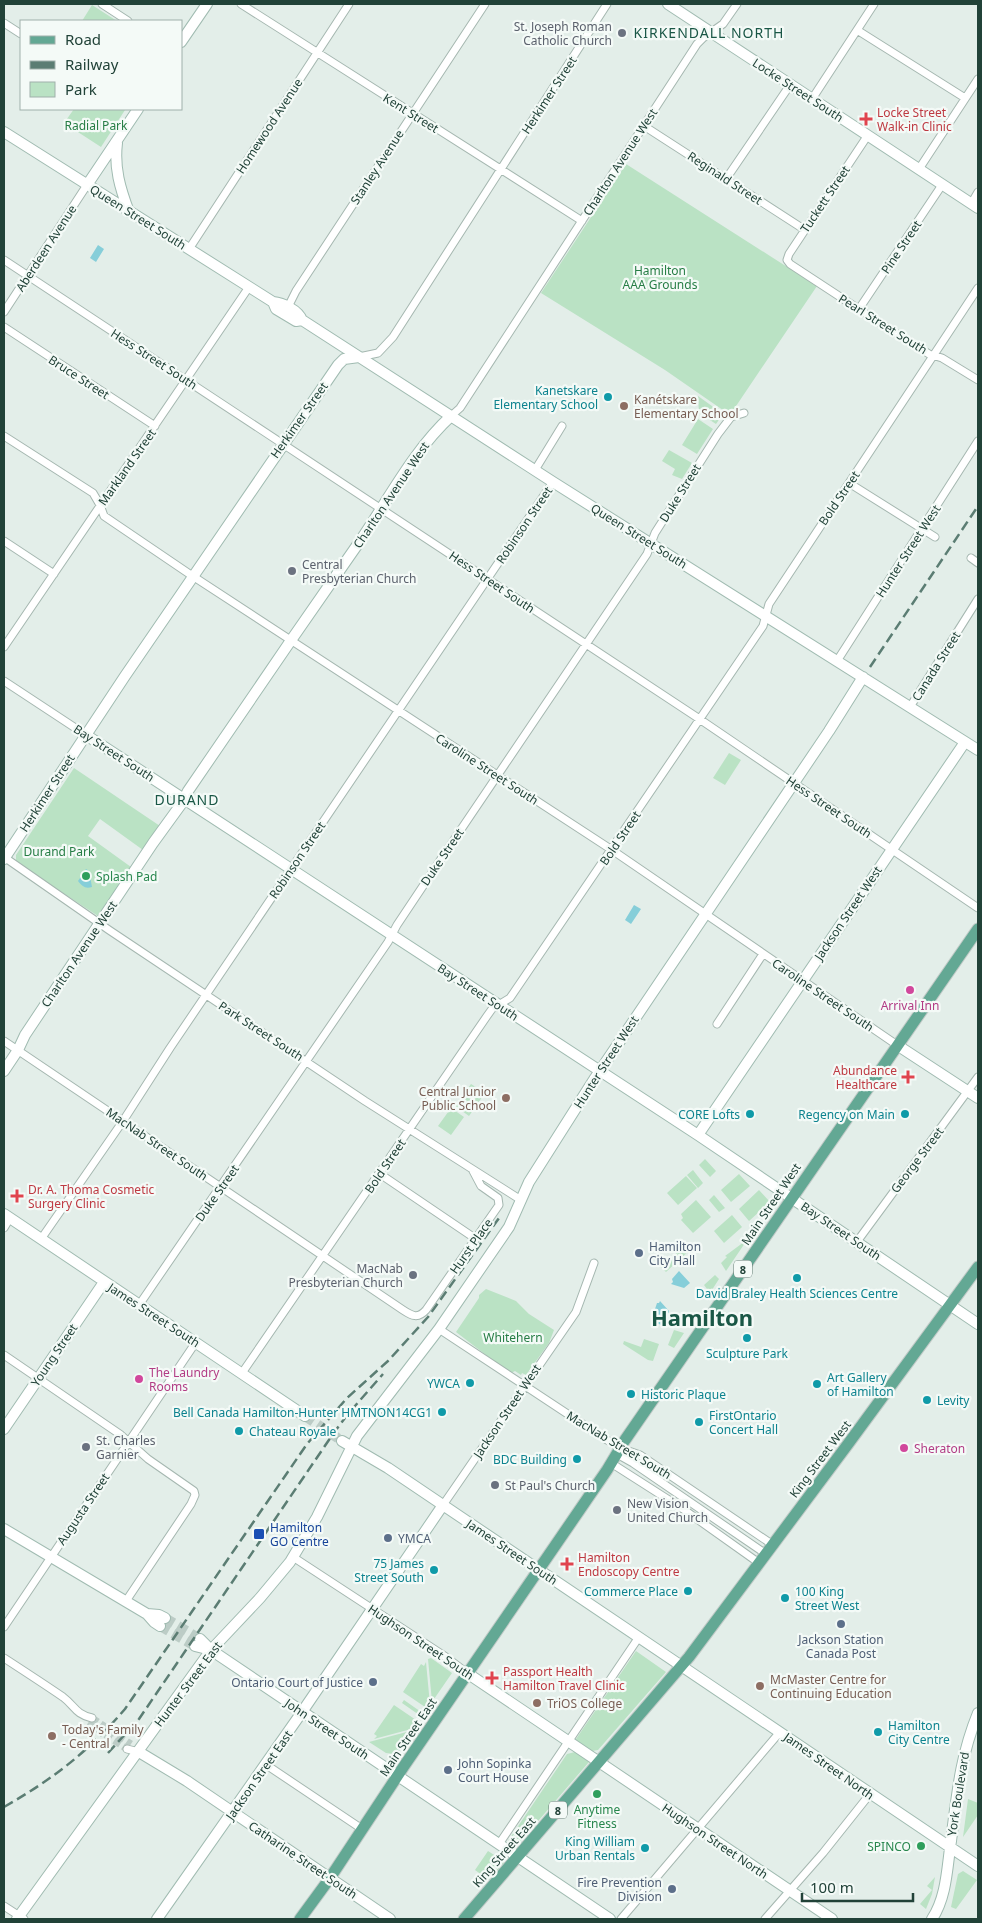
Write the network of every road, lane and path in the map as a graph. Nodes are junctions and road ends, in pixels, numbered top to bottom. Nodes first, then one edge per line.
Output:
1 (102, 4) edge
2 (207, 4) edge
3 (240, 4) edge
4 (349, 4) edge
5 (485, 4) edge
6 (608, 4) edge
7 (668, 4) edge
8 (737, 4) edge
9 (874, 4) edge
10 (126, 20) edge
11 (4, 23) edge
12 (857, 30) junction
13 (711, 32) junction
14 (20, 33) edge
15 (182, 41) edge
16 (317, 53) junction
17 (978, 79) edge
18 (790, 84) junction
19 (965, 98) junction
20 (812, 99) junction
21 (137, 110) edge
22 (413, 113) junction
23 (644, 126) junction
24 (4, 132) edge
25 (868, 136) junction
26 (118, 138) junction
27 (501, 169) junction
28 (919, 169) junction
29 (726, 179) junction
30 (88, 185) junction
31 (942, 185) junction
32 (978, 192) edge
33 (975, 206) edge
34 (129, 212) junction
35 (582, 221) junction
36 (805, 230) junction
37 (189, 249) junction
38 (4, 260) edge
39 (790, 264) joint
40 (28, 276) junction
41 (249, 288) junction
42 (978, 288) edge
43 (273, 302) junction
44 (288, 307) junction
45 (859, 309) junction
46 (4, 312) edge
47 (302, 320) junction
48 (4, 327) edge
49 (935, 355) junction
50 (359, 357) junction
51 (186, 380) junction
52 (978, 380) edge
53 (744, 413) dead end
54 (451, 416) junction
55 (155, 426) junction
56 (562, 426) dead end
57 (4, 436) edge
58 (978, 441) edge
59 (283, 444) junction
60 (535, 470) junction
61 (553, 482) junction
62 (849, 483) junction
63 (100, 505) junction
64 (382, 509) junction
65 (922, 529) junction
66 (935, 537) dead end
67 (4, 541) edge
68 (651, 544) junction
69 (971, 558) dead end
70 (978, 563) edge
71 (54, 574) junction
72 (194, 577) junction
73 (488, 579) junction
74 (978, 599) edge
75 (766, 616) junction
76 (290, 640) junction
77 (586, 644) junction
78 (4, 647) edge
79 (837, 662) junction
80 (863, 677) junction
81 (4, 681) edge
82 (910, 707) junction
83 (398, 711) junction
84 (701, 720) junction
85 (86, 735) junction
86 (965, 742) junction
87 (978, 750) edge
88 (497, 776) junction
89 (794, 783) junction
90 (184, 799) junction
91 (891, 849) junction
92 (612, 850) junction
93 (4, 858) edge
94 (291, 869) junction
95 (978, 908) edge
96 (705, 914) junction
97 (100, 923) junction
98 (978, 929) edge
99 (392, 935) junction
100 (763, 954) junction
101 (803, 981) junction
102 (206, 995) junction
103 (499, 1005) junction
104 (717, 1024) dead end
105 (4, 1041) edge
106 (897, 1045) junction
107 (18, 1050) junction
108 (307, 1061) junction
109 (4, 1070) edge
110 (600, 1071) junction
111 (978, 1077) edge
112 (968, 1091) junction
113 (978, 1098) edge
114 (123, 1121) junction
115 (409, 1131) junction
116 (698, 1135) junction
117 (472, 1169) junction
118 (380, 1174) junction
119 (221, 1187) junction
120 (792, 1198) junction
121 (521, 1200) junction
122 (7, 1216) edge
123 (4, 1228) edge
124 (41, 1238) junction
125 (476, 1239) junction
126 (856, 1243) junction
127 (323, 1255) junction
128 (594, 1263) dead end
129 (978, 1267) edge
130 (104, 1282) junction
131 (139, 1305) junction
132 (951, 1305) junction
133 (409, 1314) joint
134 (978, 1324) edge
135 (439, 1329) junction
136 (196, 1342) junction
137 (4, 1355) edge
138 (242, 1373) junction
139 (38, 1378) junction
140 (524, 1385) junction
141 (304, 1416) tunnel mouth
142 (4, 1429) edge
143 (342, 1441) tunnel mouth
144 (128, 1442) junction
145 (352, 1446) junction
146 (616, 1455) junction
147 (443, 1505) junction
148 (4, 1529) edge
149 (766, 1554) junction
150 (51, 1557) junction
151 (293, 1557) junction
152 (539, 1570) junction
153 (126, 1601) junction
154 (373, 1609) junction
155 (163, 1622) tunnel mouth
156 (4, 1628) edge
157 (639, 1637) junction
158 (198, 1643) tunnel mouth
159 (211, 1650) junction
160 (4, 1658) edge
161 (681, 1666) junction
162 (467, 1673) junction
163 (302, 1712) junction
164 (978, 1713) edge
165 (88, 1719) tunnel mouth
166 (780, 1732) junction
167 (568, 1742) junction
168 (129, 1747) tunnel mouth
169 (139, 1752) junction
170 (598, 1763) junction
171 (265, 1764) junction
172 (398, 1776) junction
173 (870, 1794) junction
174 (233, 1812) junction
175 (362, 1829) junction
176 (698, 1829) junction
177 (499, 1844) junction
178 (950, 1847) junction
179 (518, 1857) junction
180 (978, 1866) edge
181 (330, 1878) junction
182 (790, 1890) junction
183 (4, 1906) edge
184 (20, 1918) edge
185 (157, 1919) edge
186 (300, 1919) edge
187 (390, 1919) edge
188 (464, 1919) edge
189 (610, 1919) edge
190 (622, 1919) edge
191 (765, 1919) edge
192 (832, 1919) edge
193 (932, 1919) edge

1 - 10 street
2 - 15 street
3 - 16 street, Kent Street
4 - 16 street, Homewood Avenue
5 - 22 street, Stanley Avenue
6 - 27 street, Herkimer Street
7 - 13 street, Locke Street South
8 - 13 street, Charlton Avenue West
9 - 12 street
11 - 14 street
12 - 19 street
12 - 20 street
13 - 18 street, Locke Street South
13 - 23 street, Charlton Avenue West
16 - 22 street, Kent Street
16 - 37 street, Homewood Avenue
17 - 19 street
18 - 20 street, Locke Street South
18 - 29 street
19 - 28 street
20 - 25 street, Locke Street South
21 - 26 street, Aberdeen Avenue
22 - 27 street, Kent Street
22 - 44 street, Stanley Avenue
23 - 29 street, Reginald Street
23 - 35 street, Charlton Avenue West
24 - 30 street, Queen Street South
25 - 28 street, Locke Street South
25 - 36 street, Tuckett Street
26 - 30 street, Aberdeen Avenue
26 - 34 street
27 - 35 street, Kent Street
27 - 50 street, Herkimer Street
28 - 31 street, Locke Street South
29 - 36 street, Reginald Street
30 - 34 street, Queen Street South
30 - 40 street, Aberdeen Avenue
31 - 33 street, Locke Street South
31 - 45 street, Pine Street
32 - 33 street
34 - 37 street, Queen Street South
35 - 54 street, Charlton Avenue West
36 - 39 street, Tuckett Street
37 - 41 street, Queen Street South
38 - 40 street, Hess Street South
39 - 45 street, Pearl Street South
40 - 46 street, Aberdeen Avenue
40 - 51 street, Hess Street South
41 - 43 street, Queen Street South
41 - 51 street, Markland Street
42 - 49 street, Bold Street
43 - 44 street, Queen Street South
43 - 47 street, Queen Street South
44 - 47 street, Queen Street South
45 - 49 street, Pearl Street South
47 - 50 street, Queen Street South
48 - 55 street, Bruce Street
49 - 52 street, Pearl Street South
49 - 62 street, Bold Street
50 - 54 street, Queen Street South
50 - 59 street, Herkimer Street
51 - 55 street, Markland Street
51 - 59 street, Hess Street South
53 - 68 street, Duke Street
54 - 60 street, Queen Street South
54 - 64 street, Charlton Avenue West
55 - 63 street, Markland Street
56 - 60 street, Robinson Street
57 - 63 street, Caroline Street South
58 - 65 street, Hunter Street West
59 - 64 street, Hess Street South
59 - 72 street, Herkimer Street
60 - 61 street, Queen Street South
61 - 68 street, Queen Street South
61 - 73 street, Robinson Street
62 - 65 street
62 - 75 street, Bold Street
63 - 71 street, Markland Street
63 - 72 street, Caroline Street South
64 - 73 street, Hess Street South
64 - 76 street, Charlton Avenue West
65 - 66 street
65 - 79 street, Hunter Street West
67 - 71 street
68 - 75 street, Queen Street South
68 - 77 street, Duke Street
69 - 70 street
71 - 78 street, Markland Street
72 - 76 street, Caroline Street South
72 - 85 street, Herkimer Street
73 - 77 street, Hess Street South
73 - 83 street, Robinson Street
74 - 82 street, Canada Street
75 - 79 street, Queen Street South
75 - 84 street, Bold Street
76 - 83 street, Caroline Street South
76 - 90 street, Charlton Avenue West
77 - 84 street, Hess Street South
77 - 88 street, Duke Street
79 - 80 street, Queen Street South
80 - 82 street, Queen Street South
80 - 89 street, Hunter Street West
81 - 85 street, Bay Street South
82 - 86 street, Queen Street South
83 - 88 street, Caroline Street South
83 - 94 street, Robinson Street
84 - 89 street, Hess Street South
84 - 92 street, Bold Street
85 - 90 street, Bay Street South
85 - 93 street, Herkimer Street
86 - 87 street, Queen Street South
86 - 91 street, Jackson Street West
88 - 92 street, Caroline Street South
88 - 99 street, Duke Street
89 - 91 street, Hess Street South
89 - 96 street, Hunter Street West
90 - 94 street, Bay Street South
90 - 97 street, Charlton Avenue West
91 - 95 street, Hess Street South
91 - 101 street, Jackson Street West
92 - 96 street, Caroline Street South
92 - 103 street, Bold Street
93 - 97 street, Park Street South
94 - 99 street, Bay Street South
94 - 102 street, Robinson Street
96 - 100 street, Caroline Street South
96 - 110 street, Hunter Street West
97 - 102 street, Park Street South
97 - 107 street, Charlton Avenue West
98 - 106 main road, Main Street West / 8
99 - 103 street, Bay Street South
99 - 108 street, Duke Street
100 - 101 street, Caroline Street South
100 - 104 street
101 - 106 street, Caroline Street South
101 - 116 street, Jackson Street West
102 - 108 street, Park Street South
102 - 114 street, Robinson Street
103 - 110 street, Bay Street South
103 - 115 street, Bold Street
105 - 107 street, MacNab Street South
106 - 112 street, Caroline Street South
106 - 120 main road, Main Street West / 8
107 - 109 street, Charlton Avenue West
107 - 114 street, MacNab Street South
108 - 115 street, Park Street South
108 - 119 street, Duke Street
110 - 116 street, Bay Street South
110 - 121 street, Hunter Street West
111 - 112 street, George Street
112 - 113 street, Caroline Street South
112 - 126 street, George Street
114 - 119 street, MacNab Street South
114 - 124 street, Robinson Street
115 - 117 street, Park Street South
115 - 118 street, Bold Street
116 - 120 street, Bay Street South
117 - 121 street, Park Street South
117 - 125 street, Hurst Place
118 - 125 street
118 - 127 street, Bold Street
119 - 127 street, MacNab Street South
119 - 131 street, Duke Street
120 - 126 street, Bay Street South
120 - 146 main road, Main Street West / 8
121 - 135 street, Hunter Street West
122 - 123 street
122 - 124 street, James Street South
124 - 130 street, James Street South
125 - 133 street, Hurst Place
126 - 132 street, Bay Street South
127 - 133 street, MacNab Street South
127 - 138 street, Bold Street
128 - 140 street, Jackson Street West
129 - 132 main road, King Street West / 8
130 - 131 street, James Street South
130 - 139 street, Young Street
131 - 136 street, James Street South
132 - 134 street, Bay Street South
132 - 149 main road, King Street West / 8
135 - 140 street, MacNab Street South
135 - 145 street, Hunter Street West
136 - 138 street, James Street South
136 - 144 street, Augusta Street
137 - 139 street
138 - 141 street, James Street South
139 - 142 street, Young Street
139 - 144 street
140 - 146 street, MacNab Street South
140 - 147 street, Jackson Street West
143 - 145 street, James Street South
144 - 150 street, Augusta Street
144 - 153 street
145 - 147 street, James Street South
145 - 151 street, Hunter Street East
146 - 149 street, MacNab Street South
146 - 149 street, MacNab Street South
146 - 149 street, MacNab Street South
146 - 152 main road, Main Street West / 8
147 - 152 street, James Street South
147 - 154 street, Jackson Street East
148 - 150 street
149 - 161 main road, King Street West / 8
150 - 153 street
150 - 156 street, Augusta Street
151 - 154 street, Hughson Street South
151 - 159 street, Hunter Street East
152 - 157 street, James Street South
152 - 162 main road, Main Street East / 8
153 - 155 street
154 - 162 street, Hughson Street South
154 - 163 street, Jackson Street East
157 - 161 street, James Street South
157 - 167 street, King Street East
158 - 159 street, John Street South
159 - 163 street, John Street South
159 - 169 street, Hunter Street East
160 - 165 street
161 - 166 street, James Street North
161 - 170 main road, King Street East / 8
162 - 167 street, Hughson Street South
162 - 172 main road, Main Street East / 8
163 - 171 street, Jackson Street East
163 - 172 street, John Street South
164 - 178 street, York Boulevard
166 - 173 street, James Street North
166 - 176 street
167 - 170 street, Hughson Street South
167 - 177 street, King Street East
168 - 169 street, Catharine Street South
169 - 174 street, Catharine Street South
169 - 184 street, Hunter Street East
170 - 176 street, Hughson Street North
170 - 179 main road, King Street East / 8
171 - 174 street, Jackson Street East
171 - 175 street
172 - 175 main road, Main Street East / 8
172 - 177 street, John Street South
173 - 178 street, James Street North
173 - 182 street
174 - 181 street, Catharine Street South
174 - 185 street, Jackson Street East
175 - 181 main road, Main Street East / 8
176 - 182 street, Hughson Street North
176 - 190 street
177 - 179 street, John Street South
178 - 180 street, James Street North
178 - 193 street, York Boulevard
179 - 188 main road, King Street East / 8
179 - 189 street, John Street South
181 - 186 main road, Main Street East / 8
181 - 187 street, Catharine Street South
182 - 191 street
182 - 192 street, Hughson Street North
183 - 184 street

